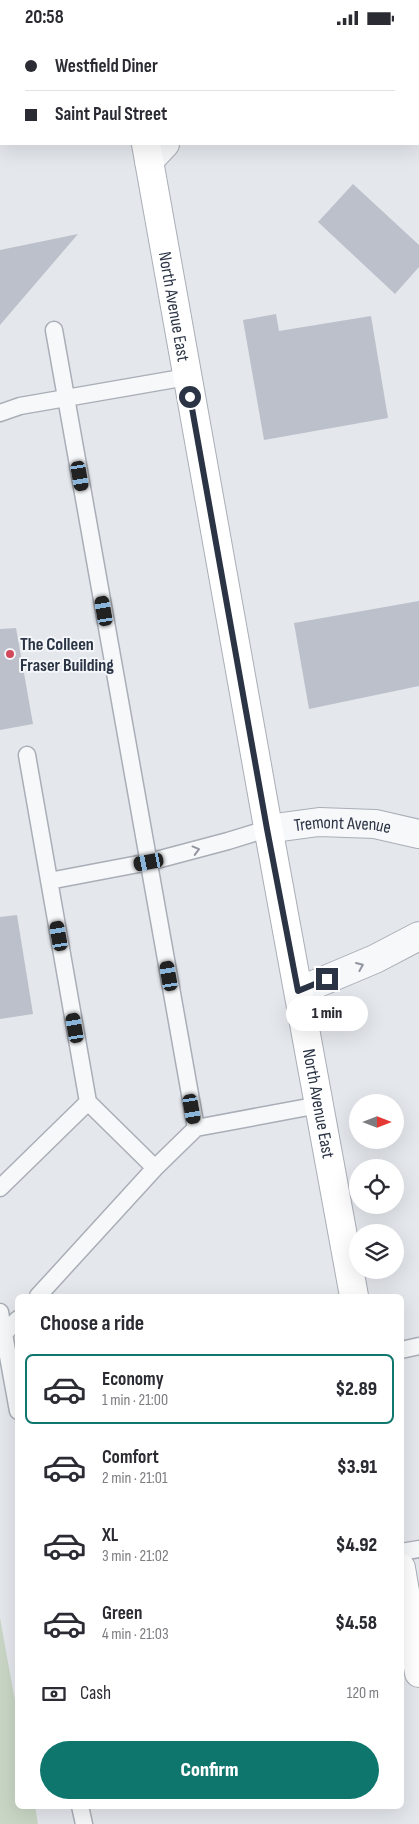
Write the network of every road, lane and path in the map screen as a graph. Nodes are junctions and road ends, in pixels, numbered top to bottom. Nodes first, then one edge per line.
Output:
1 (153, 150) edge
2 (54, 330) dead end
3 (187, 377) junction
4 (66, 399) junction
5 (0, 413) edge
6 (27, 755) dead end
7 (267, 829) junction
8 (419, 833) edge
9 (149, 862) junction
10 (49, 881) junction
11 (419, 936) edge
12 (298, 991) junction
13 (88, 1102) junction
14 (319, 1105) junction
15 (196, 1128) junction
16 (155, 1167) junction
17 (0, 1188) edge
18 (40, 1294) edge
19 (354, 1294) edge
20 (0, 1312) edge
21 (15, 1322) edge
22 (4, 1334) junction
23 (419, 1346) edge
24 (404, 1349) edge
25 (15, 1394) edge
26 (419, 1549) edge
27 (404, 1552) edge
28 (404, 1606) edge
29 (405, 1618) edge
30 (419, 1673) edge
31 (81, 1809) edge
32 (84, 1824) edge

1 - 3 main road, North Avenue East
2 - 4 lane
3 - 4 lane
3 - 7 main road, North Avenue East
4 - 5 lane
4 - 9 lane
6 - 10 lane
7 - 8 street, Tremont Avenue
9 -> 7 lane
7 - 12 main road, North Avenue East
9 - 10 lane
9 - 15 lane
10 - 13 lane
12 -> 11 street
12 - 14 main road, North Avenue East
13 - 16 lane
13 - 17 lane
14 - 15 lane
14 - 19 main road, North Avenue East
15 - 16 lane
16 - 18 lane
20 - 22 lane
21 - 22 lane
22 - 25 lane
23 - 24 lane
26 - 27 lane
28 - 29 main road
29 - 30 main road
31 - 32 lane

